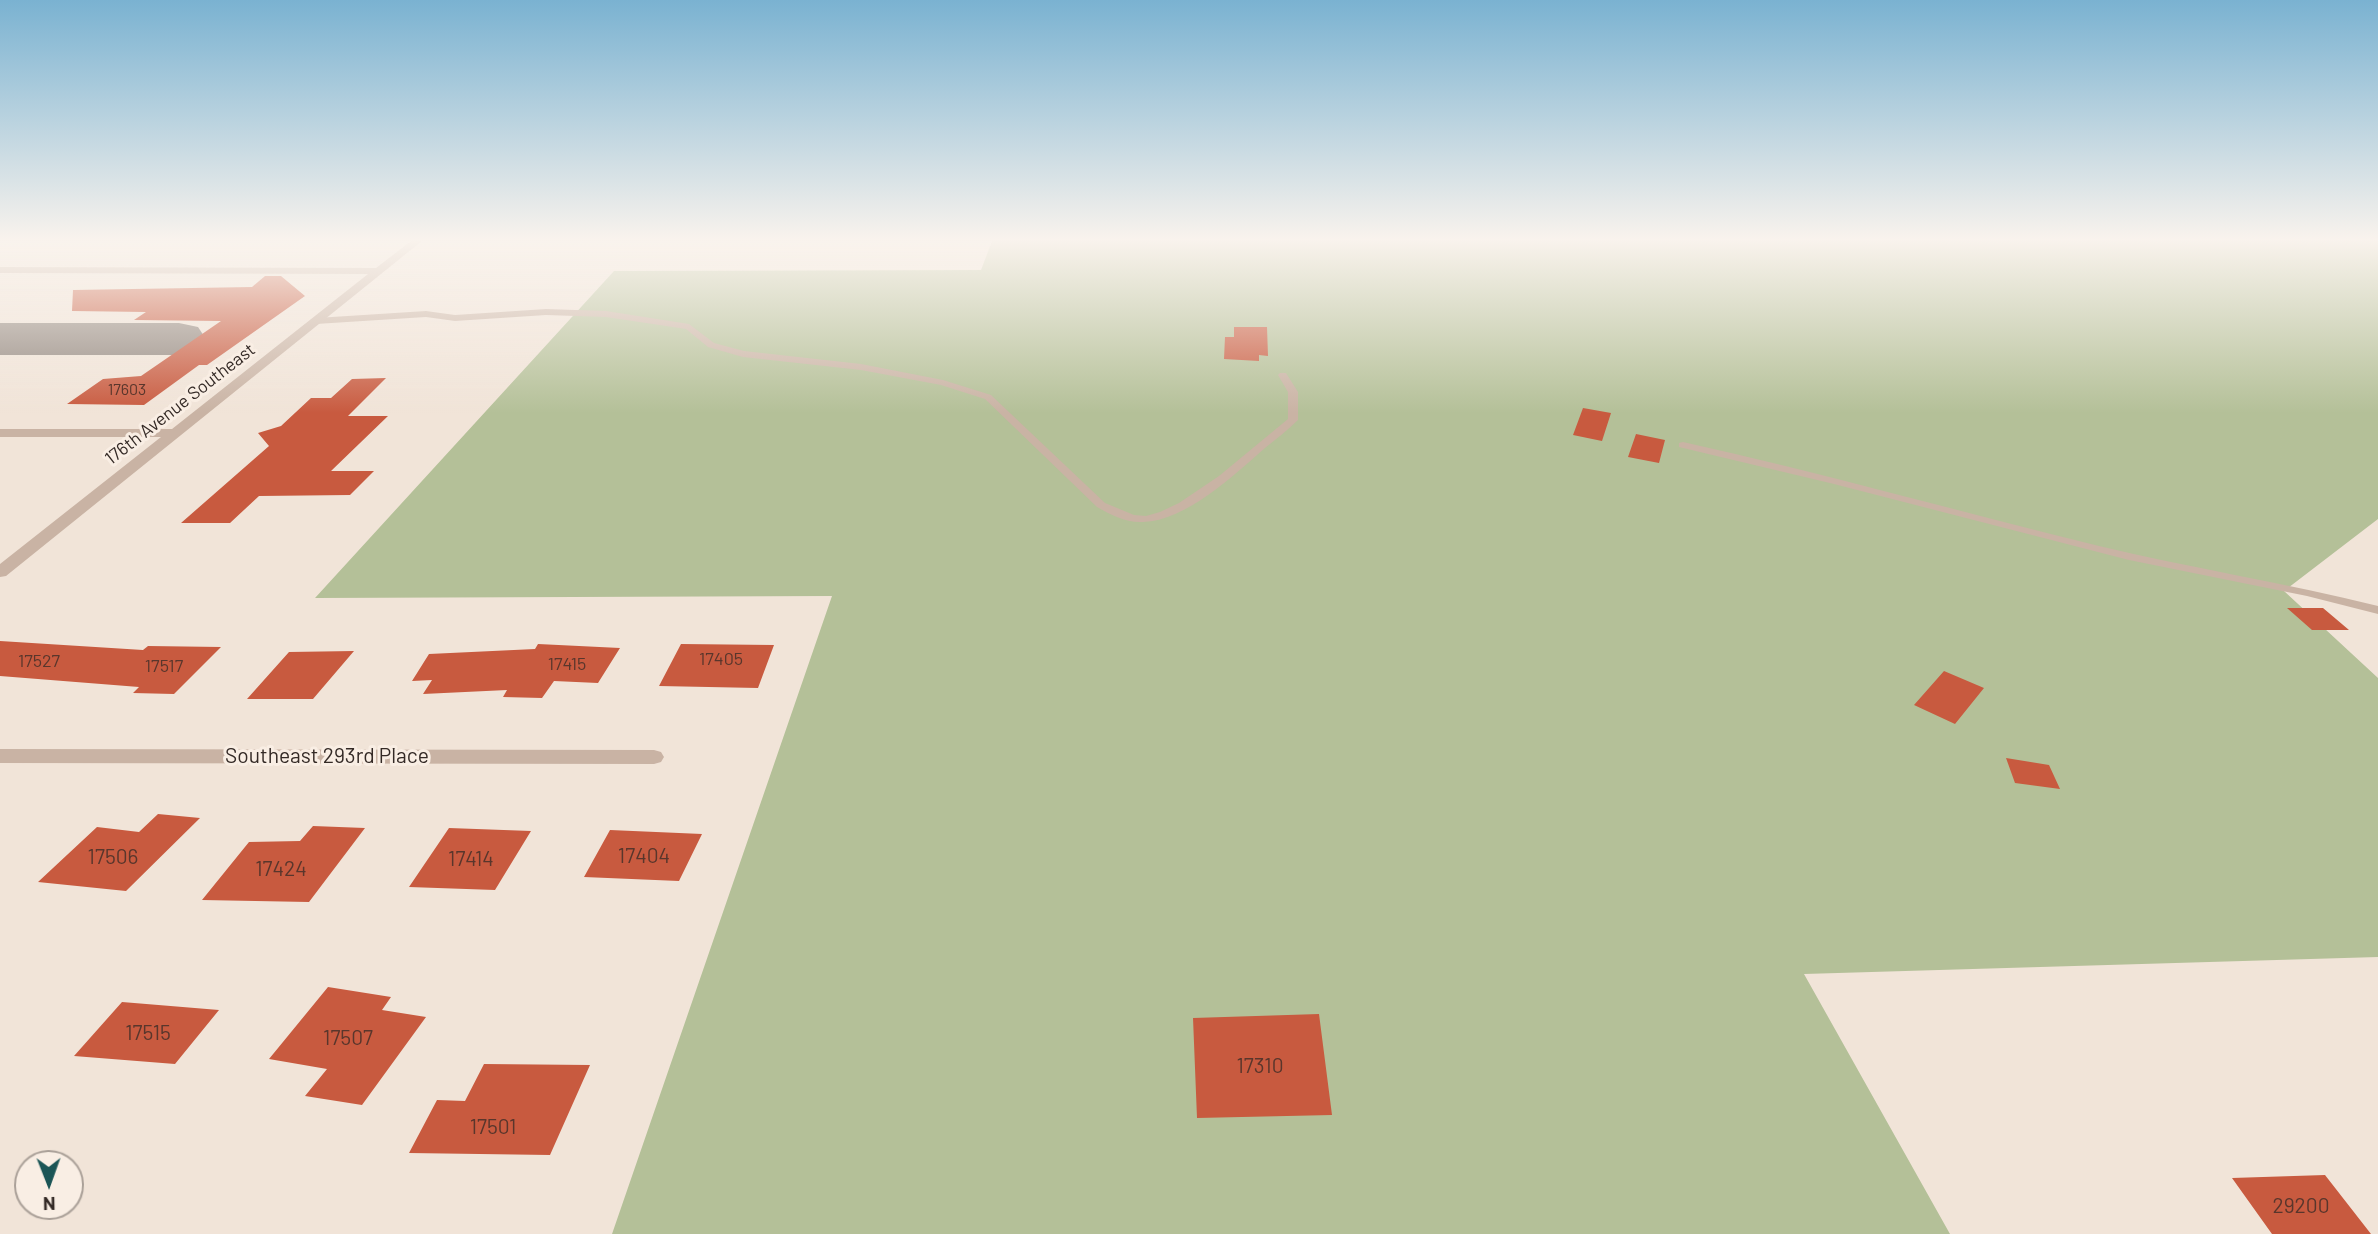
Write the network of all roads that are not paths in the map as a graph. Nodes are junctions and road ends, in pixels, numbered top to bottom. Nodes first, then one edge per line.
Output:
1 (344, 299) edge
2 (316, 321) junction
3 (1283, 375) dead end
4 (0, 433) edge
5 (176, 433) junction
6 (1683, 444) dead end
7 (0, 572) edge
8 (2378, 610) edge
9 (0, 756) edge
10 (654, 757) dead end

1 - 2 street, 176th Avenue Southeast
2 - 3 lane
2 - 5 street, 176th Avenue Southeast
4 - 5 street
5 - 7 street, 176th Avenue Southeast
6 - 8 lane
9 - 10 street, Southeast 293rd Place

